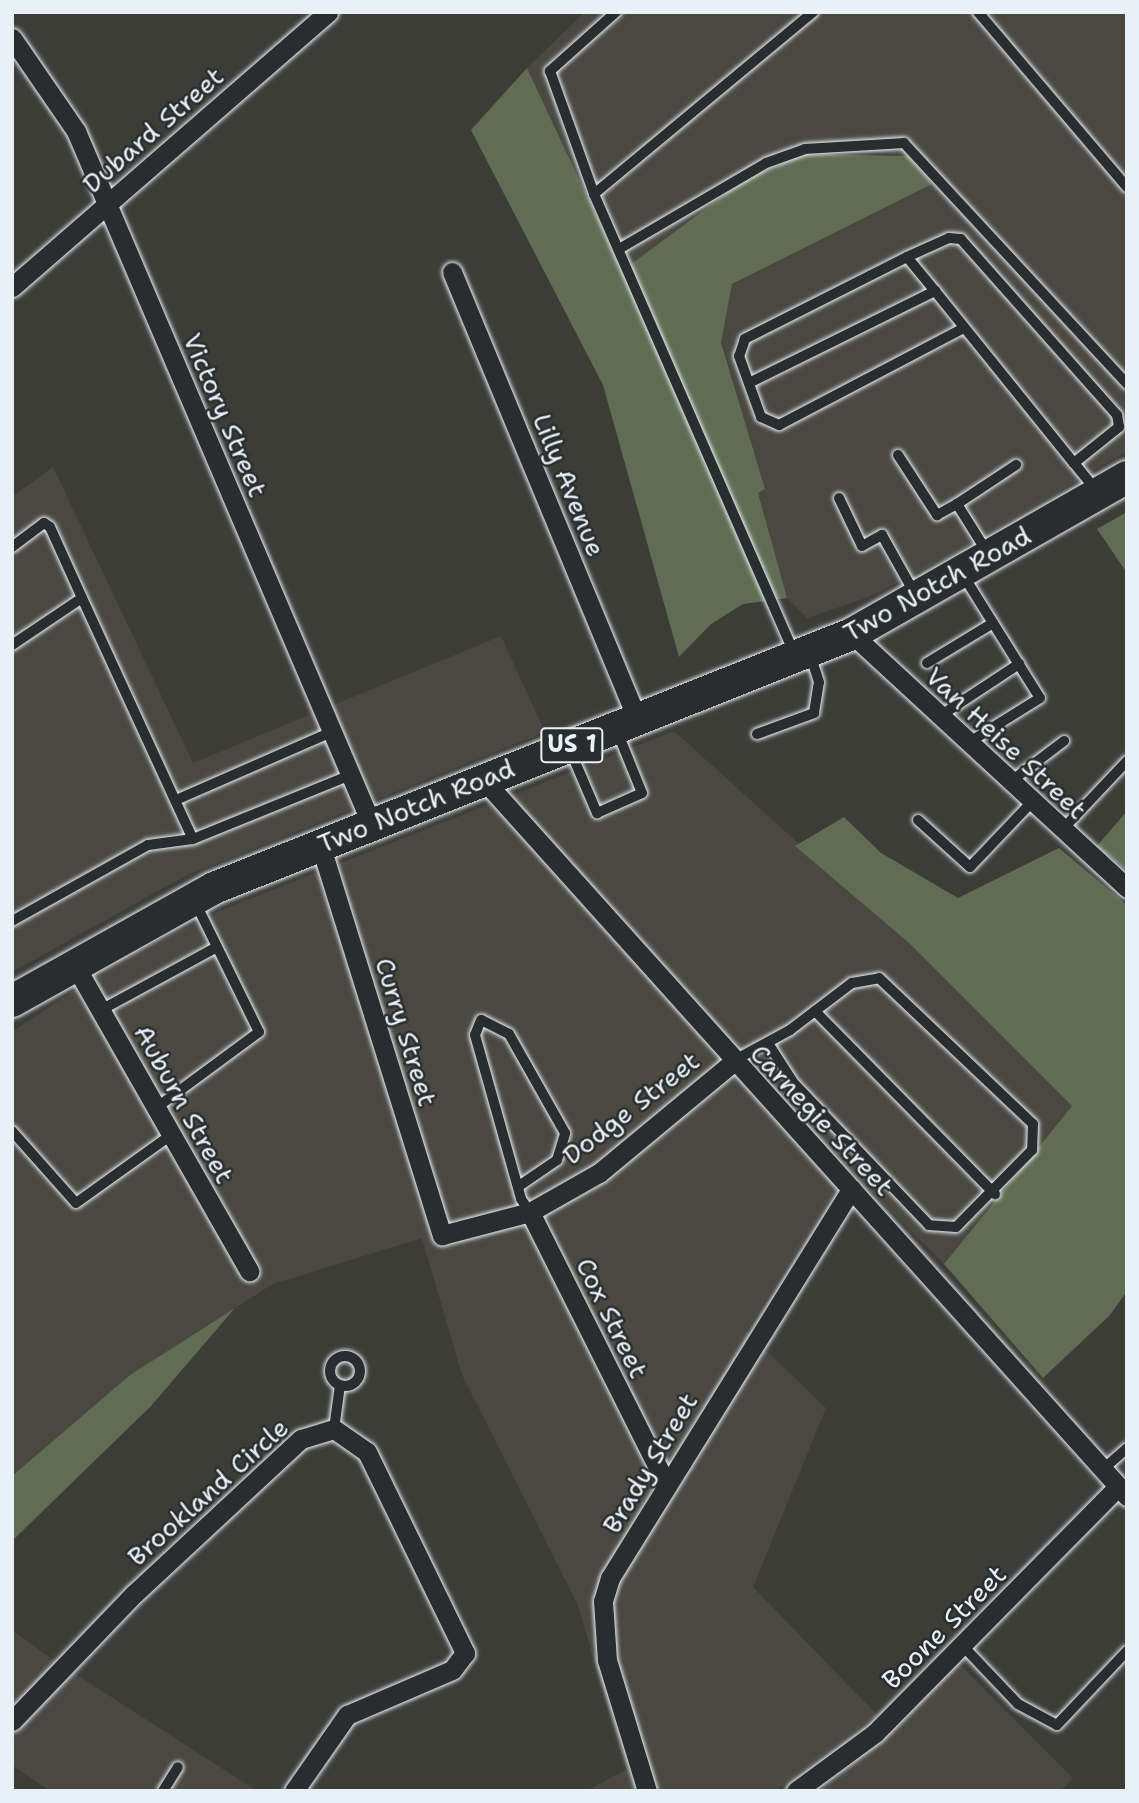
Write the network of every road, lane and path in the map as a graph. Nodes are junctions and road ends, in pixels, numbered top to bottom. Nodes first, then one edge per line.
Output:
1 (328, 12) edge
2 (616, 12) edge
3 (813, 12) edge
4 (978, 12) edge
5 (12, 38) edge
6 (1127, 187) edge
7 (594, 194) junction
8 (108, 205) junction
9 (619, 249) junction
10 (907, 257) junction
11 (452, 272) dead end
12 (12, 287) edge
13 (935, 291) junction
14 (964, 328) junction
15 (749, 383) junction
16 (1127, 384) edge
17 (898, 455) dead end
18 (1074, 463) junction
19 (1016, 465) dead end
20 (1127, 477) edge
21 (1099, 493) junction
22 (839, 498) dead end
23 (957, 504) junction
24 (12, 547) edge
25 (989, 556) junction
26 (961, 572) junction
27 (917, 597) junction
28 (82, 598) junction
29 (993, 623) junction
30 (852, 634) junction
31 (12, 645) edge
32 (802, 654) junction
33 (927, 663) dead end
34 (1019, 664) junction
35 (939, 716) junction
36 (626, 723) junction
37 (332, 732) junction
38 (757, 734) dead end
39 (1064, 741) dead end
40 (967, 743) junction
41 (568, 746) junction
42 (1127, 761) edge
43 (351, 775) junction
44 (481, 777) junction
45 (1009, 783) junction
46 (176, 800) junction
47 (1031, 803) junction
48 (918, 820) dead end
49 (371, 823) junction
50 (1061, 830) junction
51 (193, 839) junction
52 (320, 844) junction
53 (1127, 888) edge
54 (193, 898) junction
55 (12, 921) edge
56 (217, 947) junction
57 (73, 962) junction
58 (12, 1001) edge
59 (101, 1010) junction
60 (815, 1011) junction
61 (768, 1043) junction
62 (733, 1062) junction
63 (156, 1108) junction
64 (12, 1131) edge
65 (171, 1135) junction
66 (519, 1186) junction
67 (851, 1189) junction
68 (995, 1194) junction
69 (530, 1212) junction
70 (442, 1235) joint
71 (249, 1271) dead end
72 (340, 1385) dead end
73 (334, 1429) junction
74 (1127, 1448) edge
75 (1102, 1469) junction
76 (666, 1484) junction
77 (1123, 1491) edge
78 (962, 1645) junction
79 (1127, 1651) edge
80 (15, 1713) edge
81 (178, 1767) dead end
82 (163, 1791) edge
83 (294, 1791) edge
84 (647, 1791) edge
85 (796, 1791) edge

1 - 8 street, Dubard Street
2 - 7 lane
3 - 7 lane
4 - 6 lane
5 - 8 street, Victory Street
7 - 9 lane
8 - 12 street, Dubard Street
8 - 37 street, Victory Street
9 - 16 lane
9 - 32 lane
10 - 13 lane
10 - 15 lane
10 - 18 lane
11 - 36 street, Lilly Avenue
13 - 14 lane
13 - 15 lane
14 - 15 lane
14 - 18 lane
17 - 23 lane
18 - 21 lane
19 - 23 lane
20 - 21 main road, Two Notch Road / US 1
21 - 25 main road, Two Notch Road / US 1
22 - 27 lane
23 - 25 lane
24 - 28 lane
25 - 26 main road, Two Notch Road / US 1
26 - 27 main road, Two Notch Road / US 1
26 - 29 lane
27 - 30 main road, Two Notch Road / US 1
28 - 31 lane
28 - 46 lane
29 - 33 lane
29 - 34 lane
30 - 32 main road, Two Notch Road / US 1
30 - 35 street, Van Heise Street
32 - 36 main road, Two Notch Road / US 1
32 - 38 lane
34 - 35 lane
34 - 40 lane
35 - 40 street, Van Heise Street
36 - 41 main road, Two Notch Road / US 1
36 - 41 lane
37 - 43 street, Victory Street
37 - 46 lane
39 - 45 lane
40 - 45 street, Van Heise Street
41 - 44 main road, Two Notch Road / US 1
42 - 50 lane
43 - 49 street, Victory Street
43 - 51 lane
44 - 49 main road, Two Notch Road / US 1
44 - 62 street, Carnegie Street
45 - 47 street, Van Heise Street
46 - 51 lane
47 - 48 lane
47 - 50 street, Van Heise Street
49 - 52 main road, Two Notch Road / US 1
50 - 53 street, Van Heise Street
51 - 55 lane
52 - 54 main road, Two Notch Road / US 1
52 - 70 street, Curry Street
54 - 56 lane
54 - 57 main road, Two Notch Road / US 1
56 - 59 lane
56 - 63 lane
57 - 58 main road, Two Notch Road / US 1
57 - 59 street, Auburn Street
59 - 63 street, Auburn Street
60 - 61 lane
60 - 68 lane
60 - 68 lane
61 - 62 lane
61 - 68 lane
62 - 67 street, Carnegie Street
62 - 69 street, Dodge Street
63 - 65 street, Auburn Street
64 - 65 lane
65 - 71 street, Auburn Street
66 - 66 lane
66 - 69 lane
67 - 75 street, Carnegie Street
67 - 76 street, Brady Street
69 - 70 street, Dodge Street
69 - 76 street, Cox Street
72 - 73 lane
73 - 80 street, Brookland Circle
73 - 83 street
74 - 75 lane
75 - 77 street, Carnegie Street
76 - 84 street, Brady Street
77 - 78 street, Boone Street
78 - 79 lane
78 - 85 street, Boone Street
81 - 82 lane

